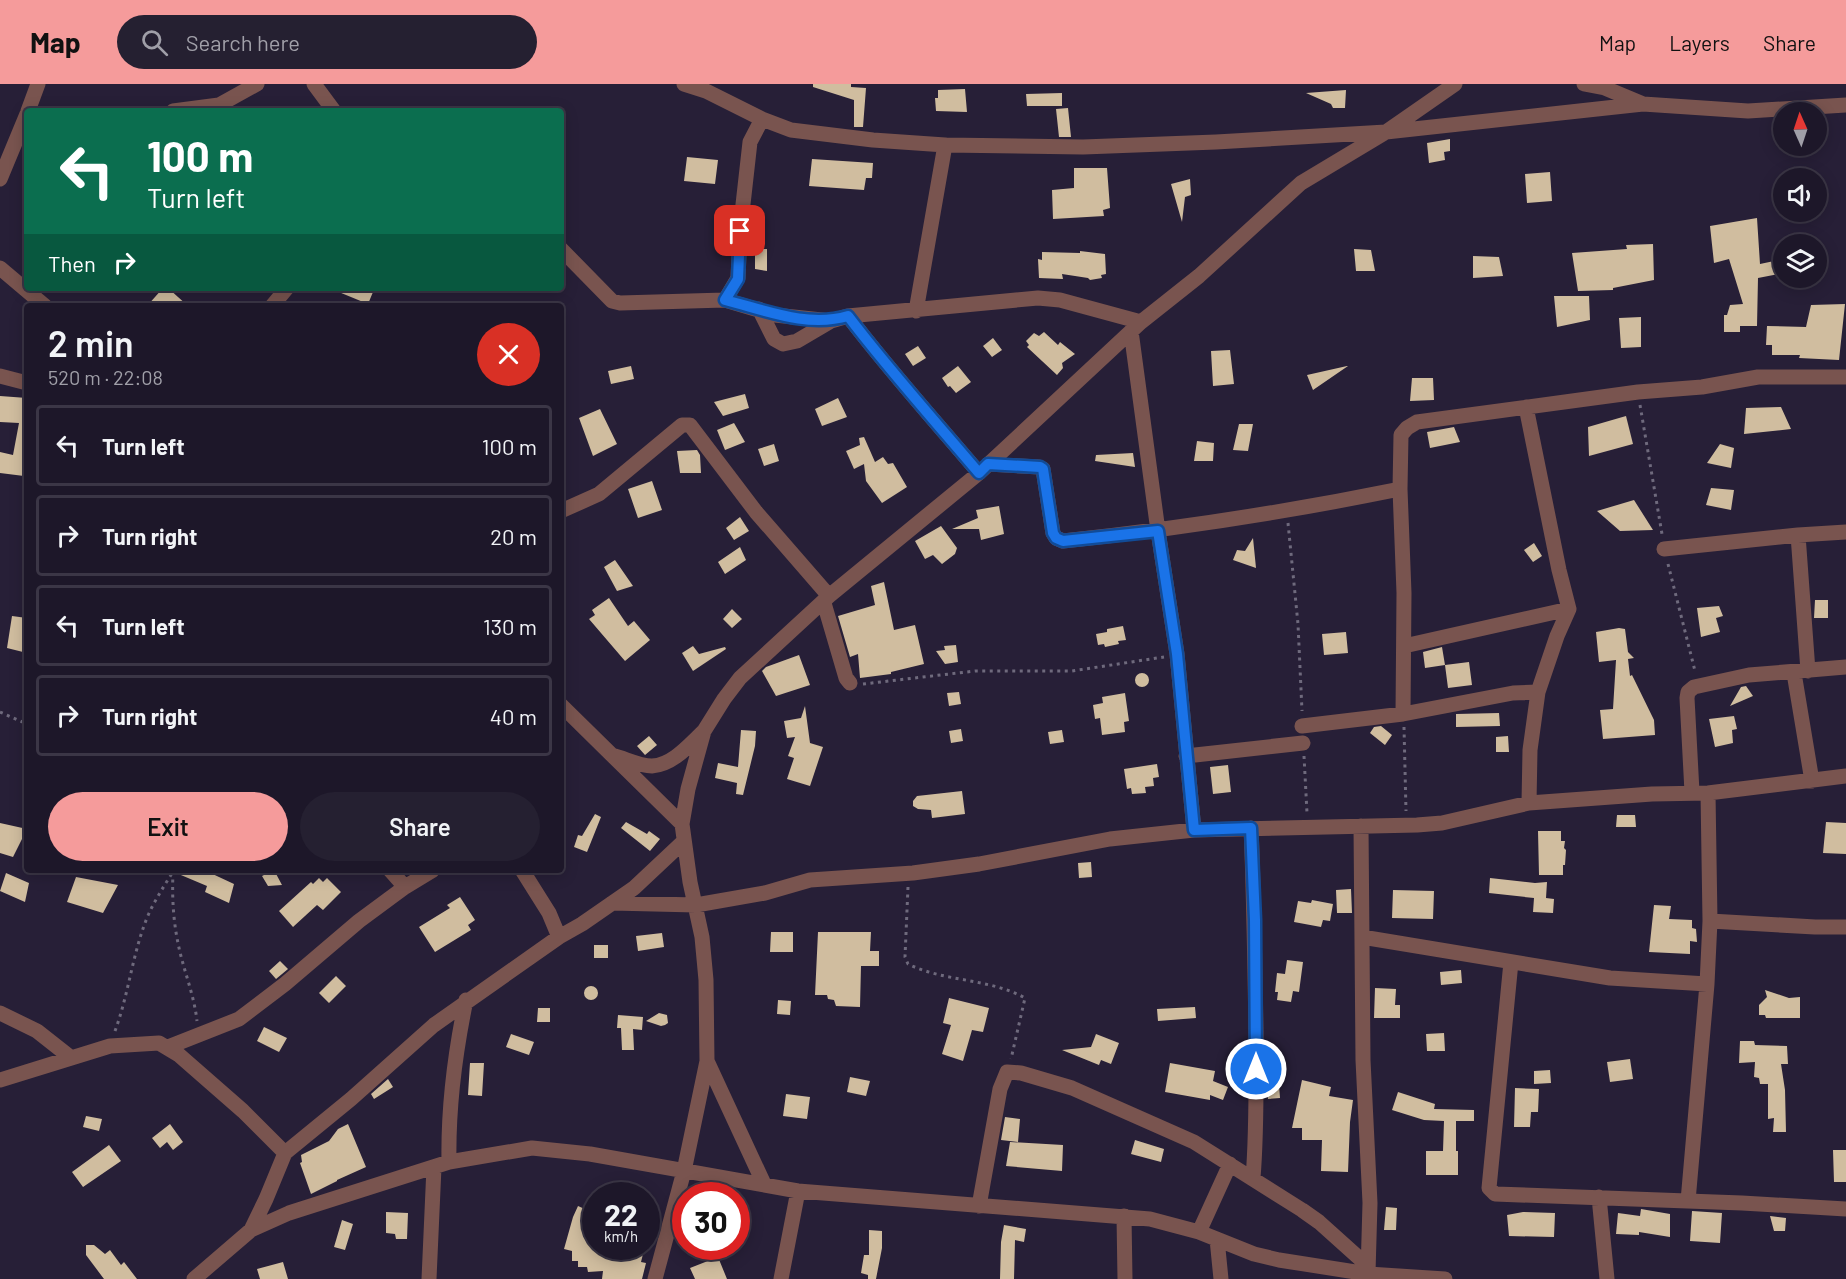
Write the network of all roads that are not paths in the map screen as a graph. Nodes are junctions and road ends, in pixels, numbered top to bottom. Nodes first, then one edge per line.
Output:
1 (38, 84) edge
2 (257, 84) edge
3 (314, 84) edge
4 (684, 84) edge
5 (1455, 84) edge
6 (1584, 84) edge
7 (1643, 104) junction
8 (1846, 105) edge
9 (29, 108) edge
10 (219, 108) edge
11 (332, 108) edge
12 (762, 119) junction
13 (1386, 132) junction
14 (23, 136) edge
15 (945, 145) junction
16 (1, 175) edge
17 (564, 252) edge
18 (0, 268) edge
19 (24, 288) edge
20 (27, 291) edge
21 (284, 291) edge
22 (725, 300) junction
23 (41, 303) edge
24 (274, 303) edge
25 (759, 309) junction
26 (916, 311) junction
27 (848, 316) junction
28 (831, 321) junction
29 (1136, 326) junction
30 (0, 376) edge
31 (1846, 377) edge
32 (24, 381) edge
33 (1526, 406) junction
34 (984, 469) junction
35 (1400, 489) junction
36 (564, 510) edge
37 (1158, 531) junction
38 (1846, 532) edge
39 (1798, 534) junction
40 (1664, 549) dead end
41 (826, 600) junction
42 (1569, 609) junction
43 (1404, 646) junction
44 (1846, 667) edge
45 (1801, 672) junction
46 (850, 683) road end
47 (1538, 693) junction
48 (564, 708) edge
49 (1403, 714) junction
50 (1302, 726) road end
51 (704, 732) junction
52 (1303, 742) road end
53 (613, 756) junction
54 (1186, 756) junction
55 (1846, 776) edge
56 (1812, 780) junction
57 (1692, 792) junction
58 (1708, 793) junction
59 (1529, 803) junction
60 (682, 824) junction
61 (1361, 826) junction
62 (1251, 828) junction
63 (1194, 830) junction
64 (683, 842) junction
65 (393, 873) edge
66 (428, 873) edge
67 (524, 873) edge
68 (405, 887) junction
69 (612, 903) junction
70 (696, 905) junction
71 (1710, 921) junction
72 (1846, 927) edge
73 (559, 937) junction
74 (1362, 938) junction
75 (1511, 962) junction
76 (1707, 984) junction
77 (466, 1000) junction
78 (0, 1013) edge
79 (168, 1047) junction
80 (70, 1057) junction
81 (707, 1061) junction
82 (1, 1075) edge
83 (285, 1153) junction
84 (441, 1164) junction
85 (1230, 1164) junction
86 (684, 1171) junction
87 (1253, 1178) junction
88 (764, 1184) junction
89 (798, 1191) junction
90 (1599, 1197) junction
91 (1688, 1202) junction
92 (979, 1206) junction
93 (1846, 1209) edge
94 (1124, 1216) junction
95 (251, 1230) junction
96 (1199, 1232) junction
97 (1217, 1239) junction
98 (1368, 1273) edge
99 (195, 1279) edge
100 (429, 1279) edge
101 (655, 1279) edge
102 (781, 1279) edge
103 (1125, 1279) edge
104 (1221, 1279) edge
105 (1445, 1279) edge
106 (1607, 1279) edge

1 - 9 street
2 - 10 street
3 - 11 street
4 - 12 street
5 - 13 street
6 - 7 street
7 - 8 street
7 - 13 street
12 - 15 street
12 - 22 street
13 - 15 street
13 - 29 street
14 - 16 street
15 - 26 street
17 - 22 street
18 - 19 street
20 - 23 street
21 - 24 street
22 - 25 street
25 - 28 street
25 - 28 street
26 - 27 street
26 - 29 street
27 - 28 street
27 - 34 street
29 - 34 street
29 - 37 street
30 - 32 street
31 - 33 street
33 - 35 street
33 - 42 street
34 - 37 street
34 - 41 street
35 - 37 street
35 - 43 street
36 - 41 street
37 - 54 street
38 - 39 street
39 - 40 street
39 - 45 street
41 - 46 street
41 - 51 street
42 - 43 street
42 - 47 street
43 - 49 street
44 - 45 street
45 - 56 street
45 - 57 street
47 - 49 street
47 - 59 street
48 - 53 street
49 - 50 street
51 - 53 street
51 - 60 street
52 - 54 street
53 - 60 street
54 - 63 street
55 - 56 street
56 - 58 street
57 - 58 street
57 - 59 street
58 - 71 street
59 - 61 street
60 - 64 street
61 - 62 street
61 - 74 street
62 - 63 street
62 - 87 street
63 - 70 street
64 - 69 street
64 - 70 street
65 - 68 street
66 - 68 street
67 - 73 street
68 - 79 street
69 - 70 street
69 - 73 street
70 - 81 street
71 - 72 street
71 - 76 street
73 - 77 street
74 - 75 street
74 - 98 street
75 - 76 street
75 - 90 street
76 - 91 street
77 - 83 street
77 - 84 street
78 - 80 street
79 - 80 street
79 - 83 street
80 - 82 street
81 - 86 street
81 - 88 street
83 - 95 street
84 - 86 street
84 - 95 street
84 - 100 street
85 - 87 street
85 - 92 street
85 - 96 street
86 - 88 street
86 - 101 street
87 - 98 street
88 - 89 street
89 - 92 street
89 - 102 street
90 - 91 street
90 - 106 street
91 - 93 street
92 - 94 street
94 - 96 street
94 - 103 street
95 - 99 street
96 - 97 street
97 - 98 street
97 - 104 street
98 - 105 street

